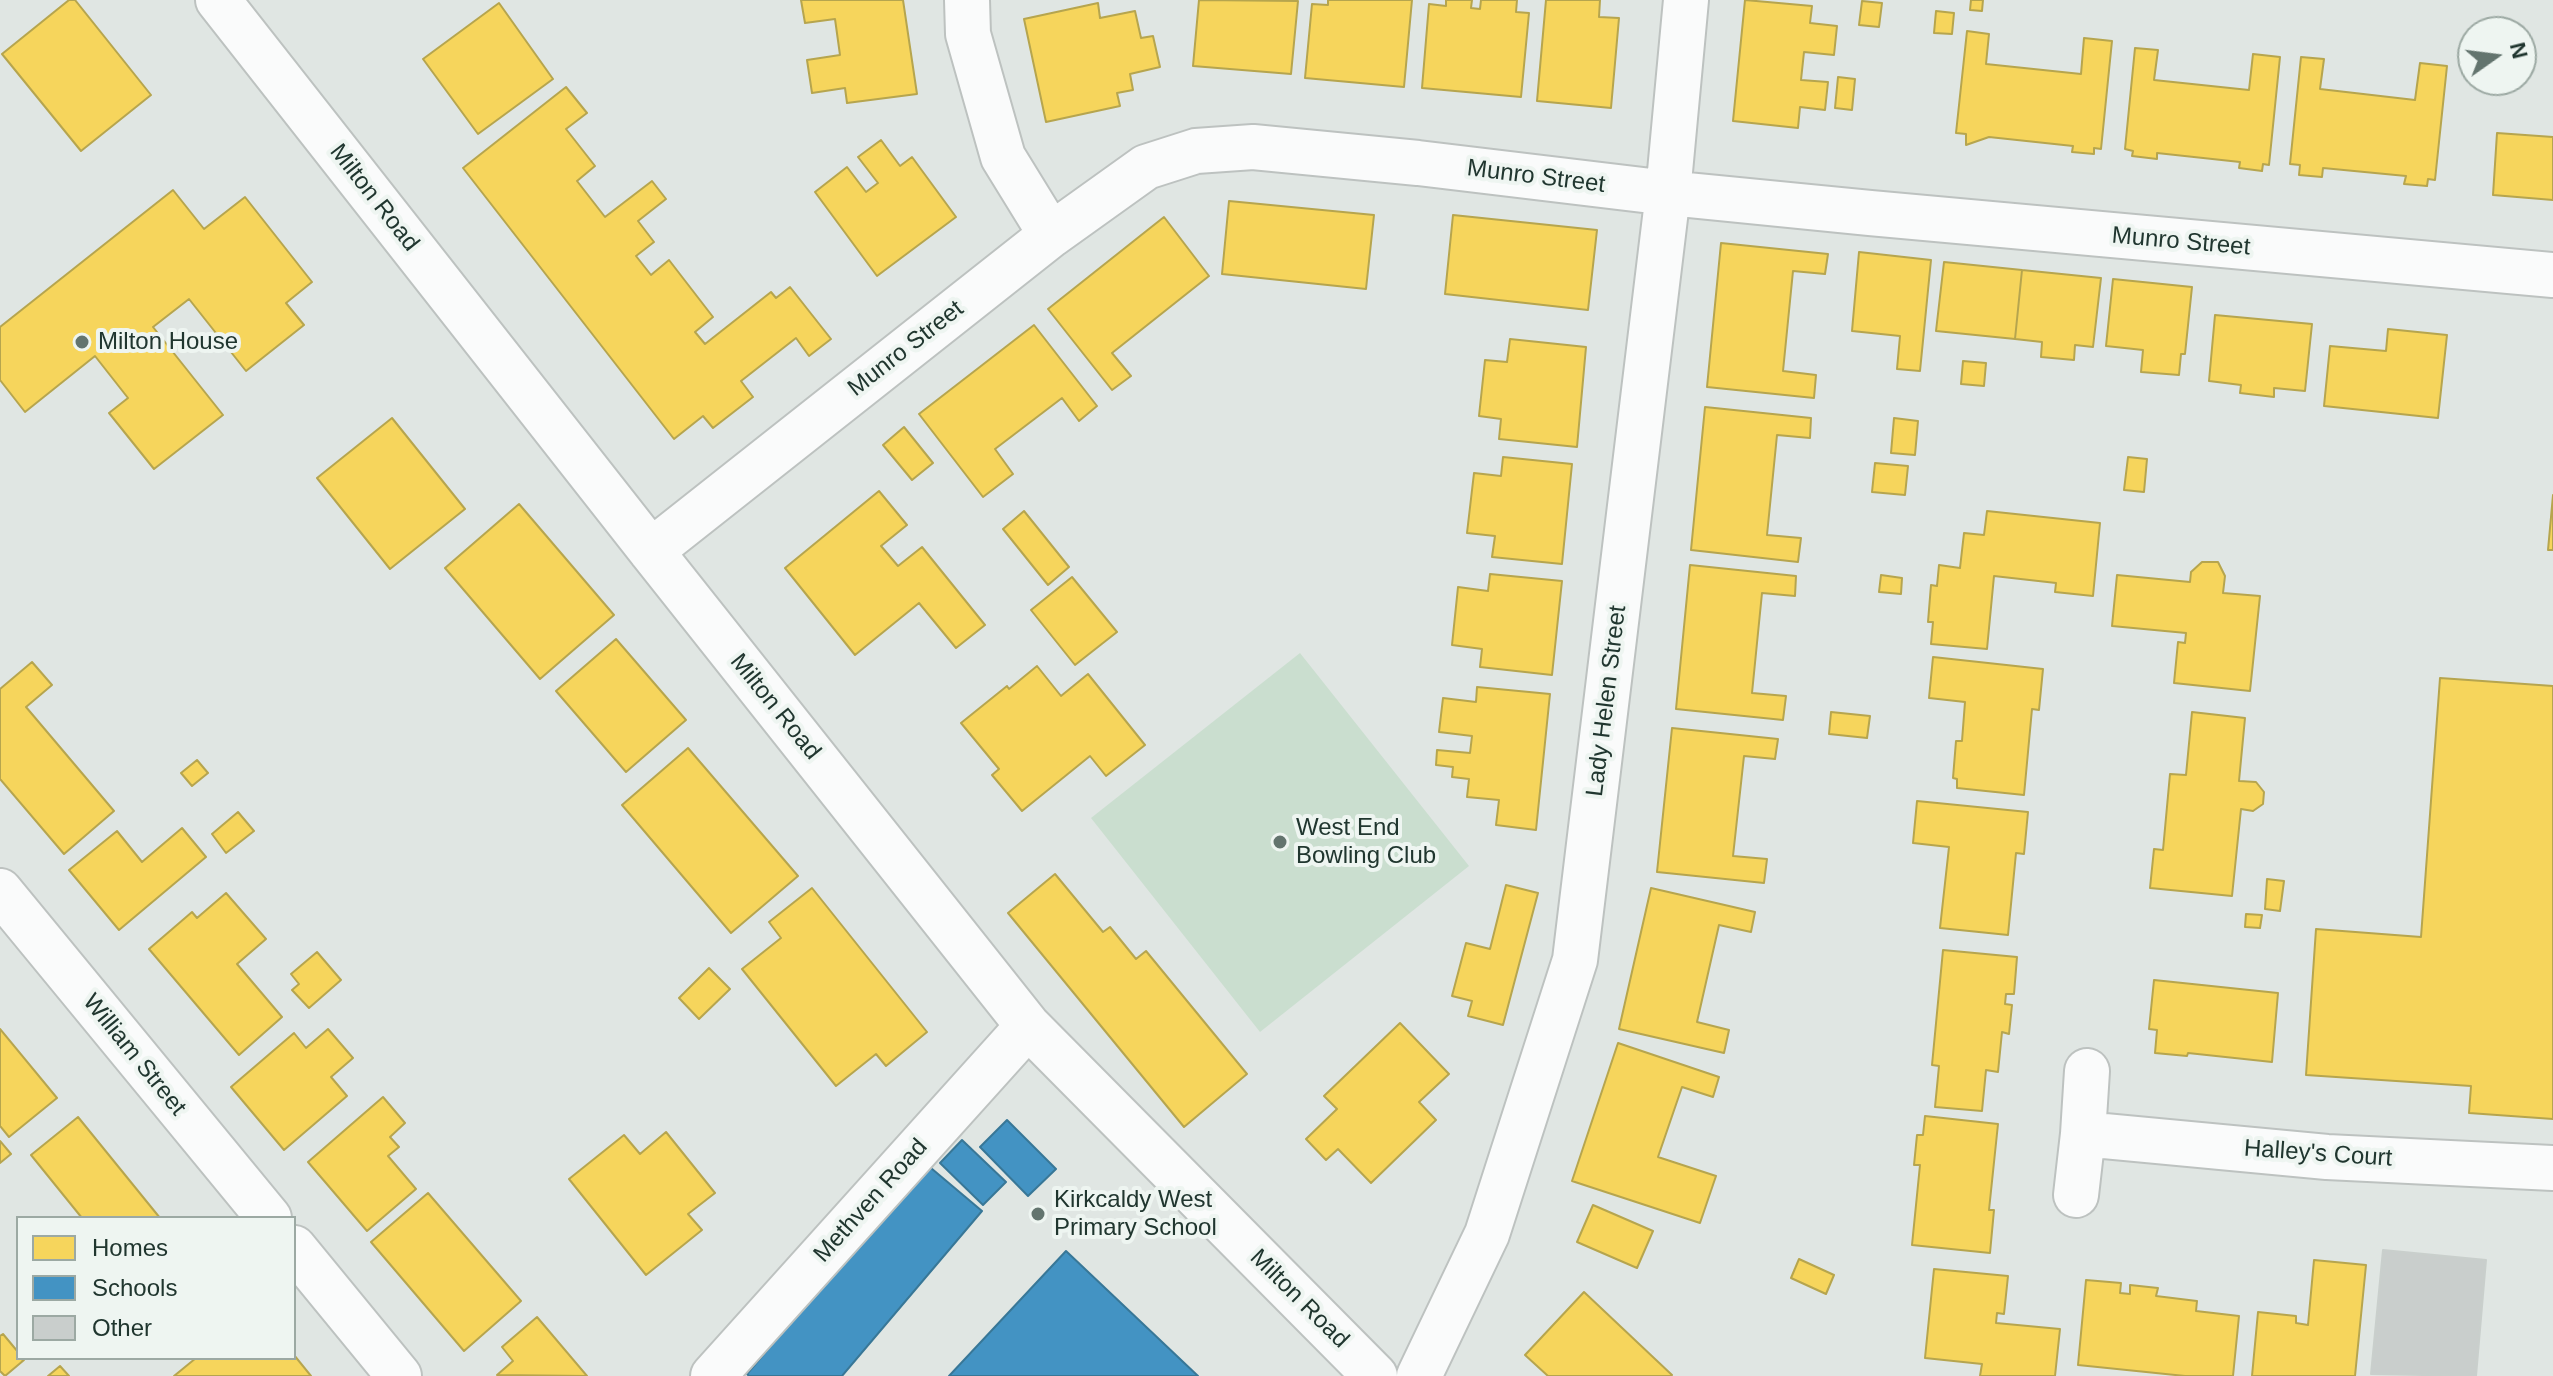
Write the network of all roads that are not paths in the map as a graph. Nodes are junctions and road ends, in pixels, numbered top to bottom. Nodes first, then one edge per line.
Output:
1 (218, 0) edge
2 (967, 0) edge
3 (1686, 0) edge
4 (1668, 193) junction
5 (1051, 235) junction
6 (2553, 275) edge
7 (651, 551) junction
8 (0, 891) edge
9 (1028, 1026) junction
10 (2087, 1071) dead end
11 (2083, 1134) junction
12 (2553, 1168) edge
13 (2076, 1195) dead end
14 (267, 1216) edge
15 (296, 1250) edge
16 (399, 1376) edge
17 (713, 1376) edge
18 (1375, 1376) edge
19 (1419, 1376) edge

1 - 7 street, Milton Road
2 - 5 street
3 - 4 street, Lady Helen Street
4 - 5 street, Munro Street
4 - 6 street, Munro Street
4 - 19 street, Lady Helen Street
5 - 7 street, Munro Street
7 - 9 street, Milton Road
8 - 14 street, William Street
9 - 17 street, Methven Road
9 - 18 street, Milton Road
10 - 11 street
11 - 12 street, Halley's Court
11 - 13 street
15 - 16 street

